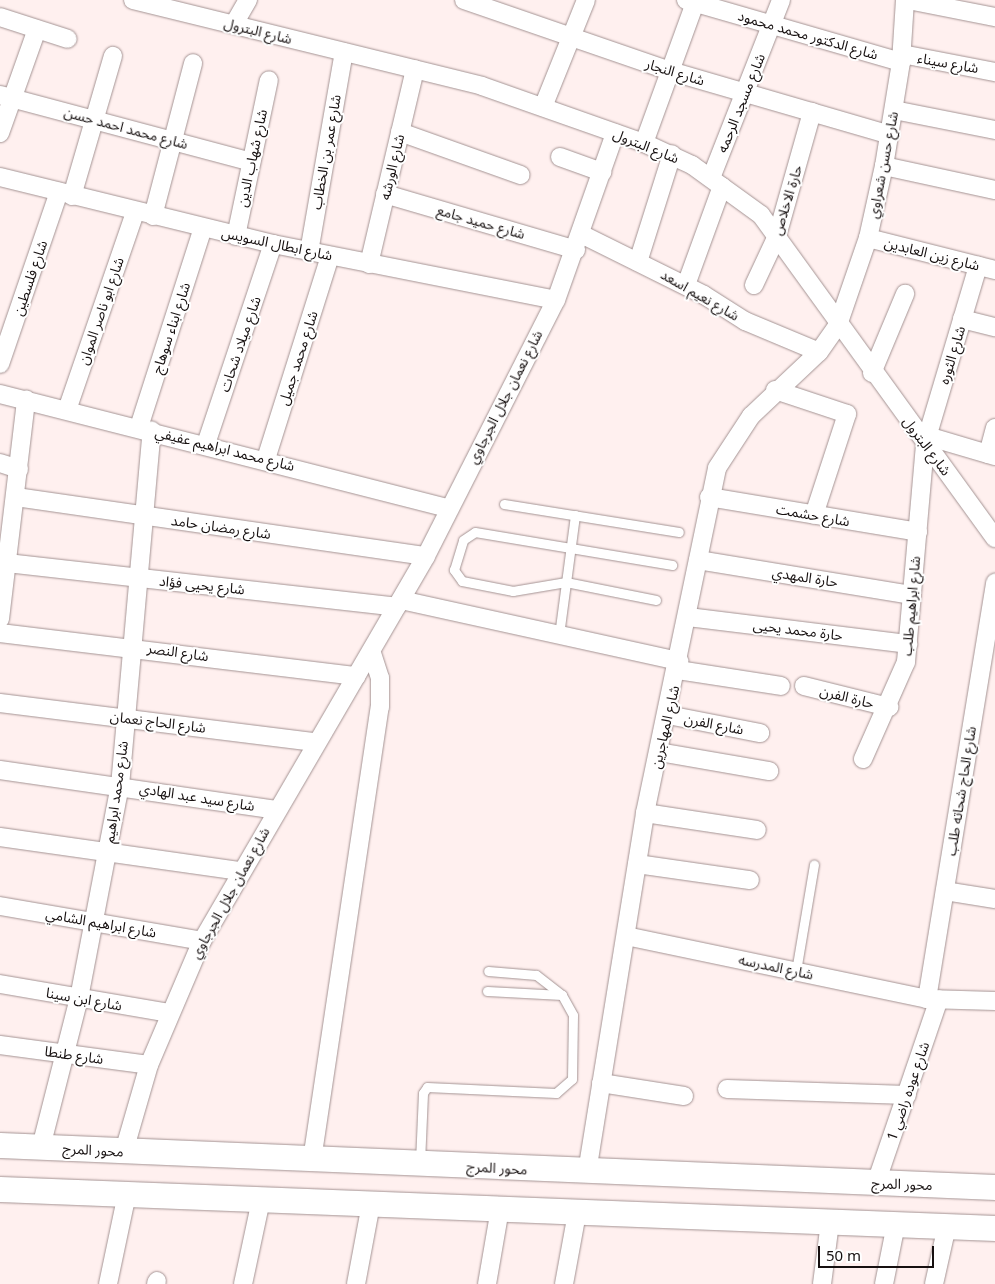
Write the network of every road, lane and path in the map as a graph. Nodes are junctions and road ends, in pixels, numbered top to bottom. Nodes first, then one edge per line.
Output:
1 (133, 0) edge
2 (248, 0) edge
3 (464, 0) edge
4 (586, 0) edge
5 (782, 0) edge
6 (906, 0) edge
7 (692, 1) edge
8 (0, 17) edge
9 (995, 17) edge
10 (234, 24) junction
11 (771, 26) junction
12 (37, 29) junction
13 (571, 38) junction
14 (68, 39) dead end
15 (344, 52) junction
16 (113, 56) dead end
17 (902, 58) junction
18 (193, 64) dead end
19 (414, 69) junction
20 (670, 71) junction
21 (995, 72) edge
22 (269, 80) dead end
23 (744, 93) junction
24 (6, 96) edge
25 (543, 107) junction
26 (894, 110) junction
27 (812, 112) junction
28 (94, 120) junction
29 (995, 130) edge
30 (400, 132) junction
31 (616, 133) junction
32 (0, 134) edge
33 (890, 135) junction
34 (172, 141) junction
35 (644, 143) junction
36 (672, 154) junction
37 (560, 157) dead end
38 (251, 162) junction
39 (884, 166) junction
40 (602, 172) junction
41 (521, 176) dead end
42 (0, 177) edge
43 (716, 182) junction
44 (995, 190) edge
45 (66, 194) junction
46 (385, 194) junction
47 (135, 212) junction
48 (154, 216) junction
49 (203, 228) junction
50 (236, 236) junction
51 (777, 236) junction
52 (868, 238) junction
53 (579, 242) junction
54 (273, 244) junction
55 (309, 252) junction
56 (330, 256) junction
57 (638, 262) junction
58 (369, 264) junction
59 (987, 268) edge
60 (686, 285) junction
61 (754, 285) dead end
62 (905, 294) dead end
63 (556, 300) junction
64 (962, 319) junction
65 (838, 325) junction
66 (995, 327) edge
67 (819, 352) junction
68 (0, 364) edge
69 (872, 373) junction
70 (775, 390) junction
71 (0, 394) edge
72 (26, 400) junction
73 (67, 410) junction
74 (995, 428) edge
75 (146, 429) junction
76 (926, 440) junction
77 (206, 444) junction
78 (992, 455) edge
79 (266, 459) junction
80 (0, 463) edge
81 (19, 469) junction
82 (16, 497) junction
83 (710, 497) junction
84 (504, 504) dead end
85 (448, 508) junction
86 (575, 515) junction
87 (814, 515) junction
88 (144, 516) junction
89 (679, 532) dead end
90 (918, 532) junction
91 (994, 535) edge
92 (571, 548) junction
93 (426, 556) junction
94 (698, 560) junction
95 (672, 565) dead end
96 (4, 572) edge
97 (139, 578) junction
98 (566, 582) junction
99 (995, 583) edge
100 (912, 595) junction
101 (656, 600) dead end
102 (399, 603) junction
103 (688, 617) junction
104 (0, 619) edge
105 (0, 633) edge
106 (559, 634) junction
107 (908, 644) junction
108 (133, 646) junction
109 (371, 651) junction
110 (678, 666) junction
111 (356, 676) junction
112 (781, 686) dead end
113 (804, 686) dead end
114 (0, 703) edge
115 (889, 707) junction
116 (668, 715) junction
117 (126, 718) junction
118 (760, 733) dead end
119 (315, 742) junction
120 (659, 752) junction
121 (863, 759) dead end
122 (0, 770) edge
123 (769, 771) dead end
124 (120, 786) junction
125 (276, 810) junction
126 (645, 813) junction
127 (757, 830) dead end
128 (0, 836) edge
129 (107, 853) junction
130 (637, 864) junction
131 (814, 865) dead end
132 (239, 871) junction
133 (750, 880) dead end
134 (945, 891) junction
135 (995, 899) edge
136 (0, 906) edge
137 (95, 922) junction
138 (626, 936) junction
139 (202, 941) junction
140 (488, 971) dead end
141 (796, 971) junction
142 (0, 984) edge
143 (487, 992) dead end
144 (562, 995) junction
145 (994, 997) edge
146 (79, 998) junction
147 (933, 999) junction
148 (169, 1013) junction
149 (0, 1045) edge
150 (64, 1053) junction
151 (149, 1065) junction
152 (601, 1082) junction
153 (727, 1089) dead end
154 (907, 1095) junction
155 (684, 1096) dead end
156 (0, 1145) edge
157 (41, 1147) junction
158 (124, 1151) junction
159 (312, 1160) junction
160 (420, 1165) junction
161 (587, 1172) junction
162 (834, 1181) junction
163 (876, 1183) junction
164 (995, 1187) edge
165 (0, 1189) edge
166 (127, 1194) junction
167 (261, 1200) junction
168 (371, 1204) junction
169 (500, 1209) junction
170 (577, 1213) junction
171 (830, 1222) junction
172 (896, 1224) junction
173 (947, 1226) junction
174 (995, 1228) edge
175 (108, 1284) edge
176 (242, 1284) edge
177 (356, 1284) edge
178 (487, 1284) edge
179 (564, 1284) edge
180 (822, 1284) edge
181 (884, 1284) edge
182 (934, 1284) edge

1 - 10 street, شارع البترول
2 - 10 street
3 - 13 street, شارع النجار
4 - 13 street
5 - 11 street, شارع مسجد الرحمه
6 - 9 street
6 - 17 street, شارع حسن شعراوي
7 - 11 street, شارع الدكتور محمد محمود
7 - 20 street
8 - 12 street
10 - 15 street, شارع البترول
11 - 17 street, شارع الدكتور محمد محمود
11 - 23 street, شارع مسجد الرحمه
12 - 14 street
12 - 24 street
13 - 20 street, شارع النجار
13 - 25 street
15 - 19 street, شارع البترول
15 - 55 street, شارع عمر بن الخطاب
16 - 28 street, شارع فلسطين
17 - 21 street, شارع سيناء
17 - 26 street, شارع حسن شعراوي
18 - 34 street
19 - 25 street, شارع البترول
19 - 30 street, شارع الورشه
20 - 23 street, شارع النجار
20 - 35 street
22 - 38 street, شارع شهاب الدين
23 - 27 street, شارع النجار
23 - 43 street, شارع مسجد الرحمه
24 - 28 street, شارع محمد احمد حسن
24 - 32 street
25 - 31 street, شارع البترول
26 - 29 street
26 - 33 street, شارع حسن شعراوي
27 - 33 street, شارع النجار
27 - 51 street, حارة الاخلاص
28 - 34 street, شارع محمد احمد حسن
28 - 45 street, شارع فلسطين
30 - 41 street
30 - 46 street, شارع الورشه
31 - 35 street, شارع البترول
31 - 40 street, شارع نعمان جلال الجرجاوي
33 - 39 street, شارع حسن شعراوي
34 - 38 street, شارع محمد احمد حسن
34 - 48 street
35 - 36 street, شارع البترول
36 - 43 street, شارع البترول
36 - 57 street
37 - 40 street
38 - 50 street, شارع شهاب الدين
39 - 44 street
39 - 52 street, شارع حسن شعراوي
40 - 53 street, شارع نعمان جلال الجرجاوي
42 - 45 street, شارع ابطال السويس
43 - 51 street, شارع البترول
43 - 60 street, شارع مسجد الرحمه
45 - 47 street, شارع ابطال السويس
45 - 68 street, شارع فلسطين
46 - 53 street, شارع حميد جامع
46 - 58 street, شارع الورشه
47 - 48 street, شارع ابطال السويس
47 - 73 street, شارع ابو ناصر الموان
48 - 49 street, شارع ابطال السويس
49 - 50 street, شارع ابطال السويس
49 - 75 street, شارع ابناء سوهاج
50 - 54 street, شارع ابطال السويس
51 - 61 street, حارة الاخلاص
51 - 65 street, شارع البترول
52 - 59 street, شارع زين العابدين
52 - 65 street, شارع حسن شعراوي
53 - 57 street, شارع نعيم اسعد
53 - 63 street, شارع نعمان جلال الجرجاوي
54 - 55 street, شارع ابطال السويس
54 - 77 street, شارع ميلاد شحات
55 - 56 street, شارع ابطال السويس
56 - 58 street, شارع ابطال السويس
56 - 79 street, شارع محمد جميل
57 - 60 street, شارع نعيم اسعد
58 - 63 street, شارع ابطال السويس
59 - 64 street, شارع الثوره
60 - 67 street, شارع نعيم اسعد
62 - 69 street
63 - 85 street, شارع نعمان جلال الجرجاوي
64 - 66 street
64 - 76 street, شارع الثوره
65 - 67 street, شارع المهاجرين
65 - 69 street, شارع البترول
67 - 70 street, شارع المهاجرين
69 - 76 street, شارع البترول
70 - 83 street, شارع المهاجرين
70 - 87 street
71 - 72 street, شارع محمد ابراهيم عفيفي
72 - 73 street, شارع محمد ابراهيم عفيفي
72 - 81 street
73 - 75 street, شارع محمد ابراهيم عفيفي
74 - 78 street
75 - 77 street, شارع محمد ابراهيم عفيفي
75 - 88 street, شارع محمد ابراهيم
76 - 78 street
76 - 90 street, شارع ابراهيم طلب
76 - 91 street, شارع البترول
77 - 79 street, شارع محمد ابراهيم عفيفي
79 - 85 street, شارع محمد ابراهيم عفيفي
80 - 81 street
81 - 82 street
82 - 88 street, شارع رمضان حامد
82 - 96 street
83 - 87 street, شارع حشمت
83 - 94 street, شارع المهاجرين
84 - 86 lane
85 - 93 street, شارع نعمان جلال الجرجاوي
86 - 89 lane
86 - 92 lane
87 - 90 street, شارع حشمت
88 - 93 street, شارع رمضان حامد
88 - 97 street, شارع محمد ابراهيم
90 - 100 street, شارع ابراهيم طلب
92 - 95 lane
92 - 98 lane
92 - 98 lane
93 - 102 street, شارع نعمان جلال الجرجاوي
94 - 100 street, حارة المهدي
94 - 103 street, شارع المهاجرين
96 - 97 street, شارع يحيى فؤاد
96 - 104 street
97 - 102 street, شارع يحيى فؤاد
97 - 108 street, شارع محمد ابراهيم
98 - 101 lane
98 - 106 lane
99 - 134 street, شارع الحاج شحاته طلب
100 - 107 street, شارع ابراهيم طلب
102 - 106 street, شارع يحيى فؤاد
102 - 109 street, شارع نعمان جلال الجرجاوي
103 - 107 street, حارة محمد يحيى
103 - 110 street, شارع المهاجرين
105 - 108 street, شارع النصر
106 - 110 street, شارع يحيى فؤاد
107 - 115 street, شارع ابراهيم طلب
108 - 111 street, شارع النصر
108 - 117 street, شارع محمد ابراهيم
109 - 111 street, شارع نعمان جلال الجرجاوي
109 - 159 street
110 - 112 street, شارع يحيى فؤاد
110 - 116 street, شارع المهاجرين
111 - 119 street, شارع نعمان جلال الجرجاوي
113 - 115 street, حارة الفرن
114 - 117 street, شارع الحاج نعمان
115 - 121 street, شارع ابراهيم طلب
116 - 118 street, شارع الفرن
116 - 120 street, شارع المهاجرين
117 - 119 street, شارع الحاج نعمان
117 - 124 street, شارع محمد ابراهيم
119 - 125 street, شارع نعمان جلال الجرجاوي
120 - 123 street
120 - 126 street, شارع المهاجرين
122 - 124 street, شارع سيد عبد الهادي
124 - 125 street, شارع سيد عبد الهادي
124 - 129 street, شارع محمد ابراهيم
125 - 132 street, شارع نعمان جلال الجرجاوي
126 - 127 street
126 - 130 street, شارع المهاجرين
128 - 129 street
129 - 132 street
129 - 137 street, شارع محمد ابراهيم
130 - 133 street
130 - 138 street, شارع المهاجرين
131 - 141 lane
132 - 139 street, شارع نعمان جلال الجرجاوي
134 - 135 street
134 - 147 street, شارع الحاج شحاته طلب
136 - 137 street, شارع ابراهيم الشامي
137 - 139 street, شارع ابراهيم الشامي
137 - 146 street, شارع محمد ابراهيم
138 - 141 street, شارع المدرسه
138 - 152 street, شارع المهاجرين
139 - 148 street, شارع نعمان جلال الجرجاوي
140 - 144 lane
141 - 147 street, شارع المدرسه
142 - 146 street, شارع ابن سينا
143 - 144 lane
144 - 160 lane
145 - 147 street, شارع المدرسه
146 - 148 street, شارع ابن سينا
146 - 150 street, شارع محمد ابراهيم
147 - 154 street, شارع عوده راضي 1
148 - 151 street, شارع نعمان جلال الجرجاوي
149 - 150 street, شارع طنطا
150 - 151 street, شارع طنطا
150 - 157 street, شارع محمد ابراهيم
151 - 158 street, شارع نعمان جلال الجرجاوي
152 - 155 street
152 - 161 street, شارع المهاجرين
153 - 154 street
154 - 163 street, شارع عوده راضي 1
156 - 157 main road, محور المرج
157 - 158 main road, محور المرج
158 - 159 main road, محور المرج
159 - 160 main road, محور المرج
160 - 161 main road, محور المرج
161 - 162 main road, محور المرج
162 - 163 main road, محور المرج
162 - 171 main road
163 - 164 main road, محور المرج
165 - 166 main road
166 - 167 main road
166 - 175 street
167 - 168 main road
167 - 176 street
168 - 169 main road
168 - 177 street
169 - 170 main road
169 - 178 street
170 - 171 main road
170 - 179 street
171 - 172 main road
171 - 180 street
172 - 173 main road
172 - 181 street
173 - 174 main road
173 - 182 street

